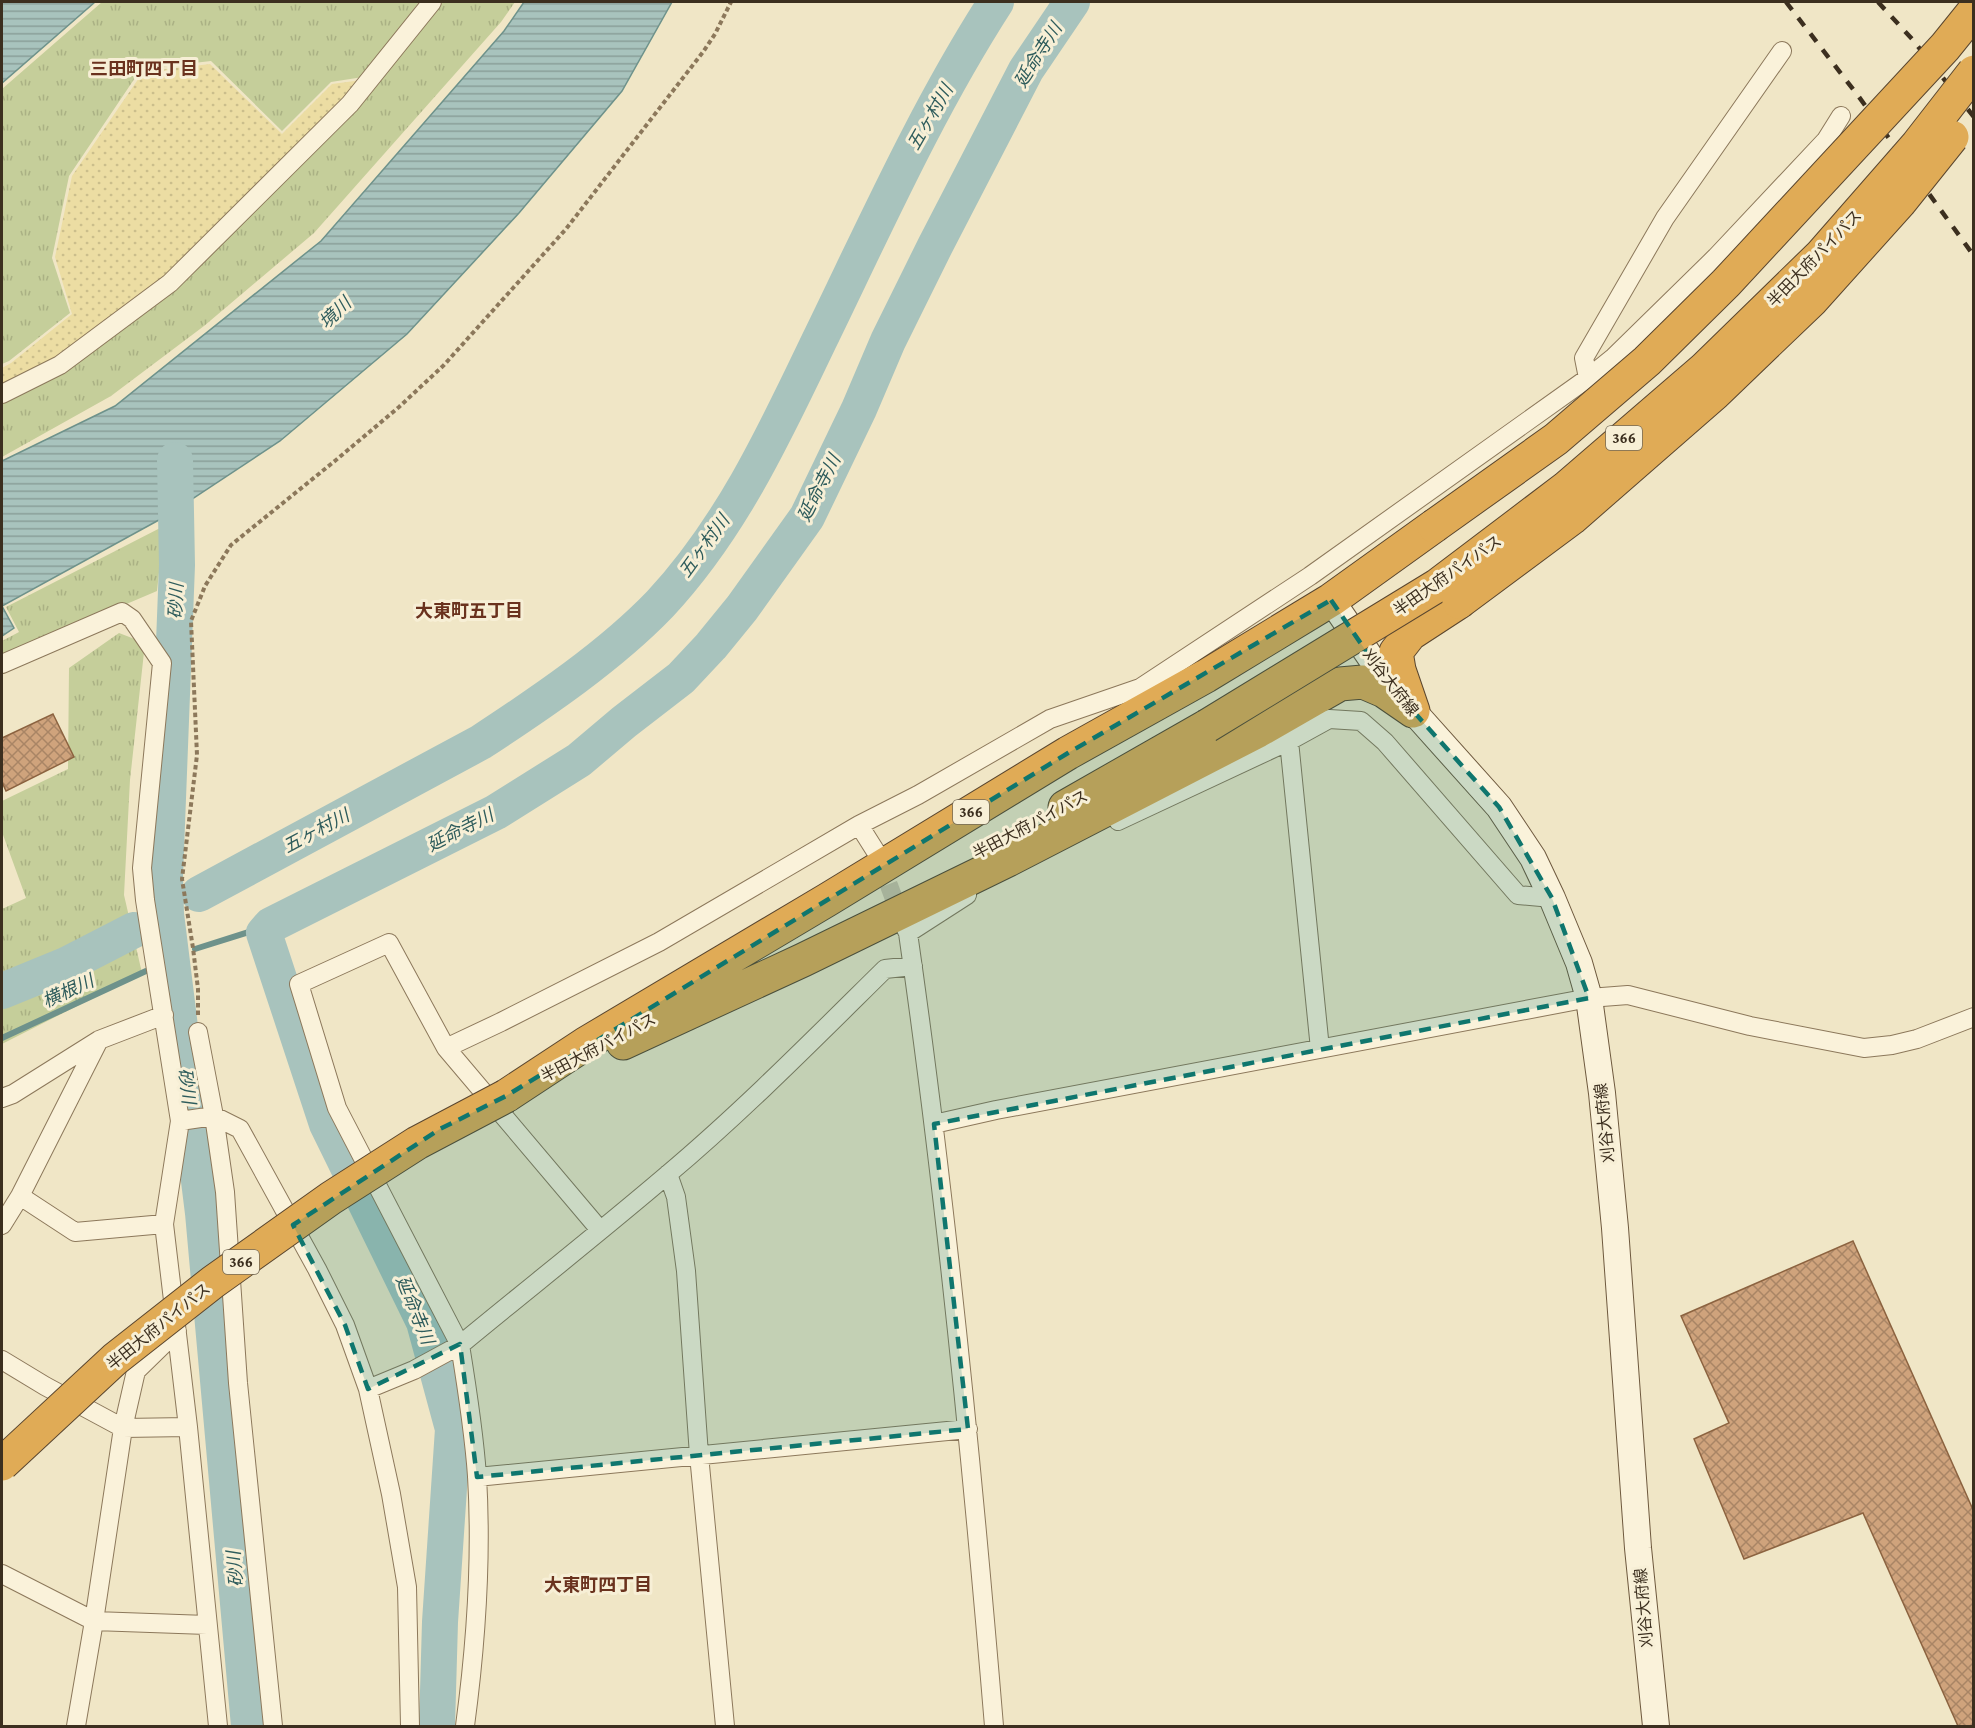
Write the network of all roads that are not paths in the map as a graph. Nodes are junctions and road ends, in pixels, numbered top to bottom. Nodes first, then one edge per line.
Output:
1 (432, 2) edge
2 (1974, 11) edge
3 (1782, 51) dead end
4 (1974, 72) edge
5 (1974, 106) edge
6 (1841, 116) dead end
7 (1588, 378) junction
8 (2, 394) edge
9 (1331, 600) junction
10 (2, 664) edge
11 (1413, 711) junction
12 (1290, 741) junction
13 (859, 825) junction
14 (876, 852) tunnel mouth
15 (1552, 898) junction
16 (913, 966) junction
17 (1589, 998) junction
18 (164, 1015) junction
19 (1974, 1017) edge
20 (198, 1032) road end
21 (99, 1040) junction
22 (446, 1048) junction
23 (1320, 1049) junction
24 (506, 1096) junction
25 (2, 1098) edge
26 (213, 1116) junction
27 (181, 1122) junction
28 (934, 1124) junction
29 (668, 1174) junction
30 (20, 1196) junction
31 (164, 1224) junction
32 (2, 1225) edge
33 (600, 1230) junction
34 (177, 1331) junction
35 (459, 1345) junction
36 (2, 1360) edge
37 (368, 1389) junction
38 (188, 1427) junction
39 (123, 1428) junction
40 (968, 1429) junction
41 (699, 1455) junction
42 (2, 1464) edge
43 (477, 1477) junction
44 (2, 1574) edge
45 (94, 1621) junction
46 (207, 1625) junction
47 (76, 1726) edge
48 (218, 1726) edge
49 (273, 1726) edge
50 (410, 1726) edge
51 (465, 1726) edge
52 (725, 1726) edge
53 (994, 1726) edge
54 (1656, 1726) edge

1 - 8 street
2 - 9 highway, 366, bridge
3 - 7 street
4 - 24 highway, 半田大府パイパス / 366, bridge
5 - 11 highway, 366, bridge
6 - 7 street
7 - 13 street
9 - 11 main road, 刈谷大府線
9 - 24 highway, 366
10 - 18 street
11 - 15 main road, 刈谷大府線
11 - 24 highway, 366
12 - 15 street
12 - 16 street
12 - 23 street
13 - 14 street
13 - 22 street
15 - 17 main road, 刈谷大府線
16 - 28 street
16 - 29 street
17 - 19 street
17 - 23 street
17 - 54 main road, 刈谷大府線
18 - 21 street
18 - 27 street
20 - 26 street
21 - 25 street
21 - 30 street
22 - 33 street
22 - 35 street
23 - 28 street
24 - 42 highway, 半田大府パイパス / 366, bridge
26 - 27 street
26 - 37 street
26 - 49 street
27 - 31 street
28 - 40 street
29 - 33 street
29 - 41 street
30 - 31 street
30 - 32 street
31 - 34 street
33 - 35 street
34 - 38 street
34 - 39 street
35 - 37 street
35 - 43 street
36 - 39 street
37 - 50 street
38 - 39 street
38 - 46 street
39 - 45 street
40 - 41 street
40 - 53 street
41 - 43 street
41 - 52 street
43 - 51 street
44 - 45 street
45 - 46 street
45 - 47 street
46 - 48 street

